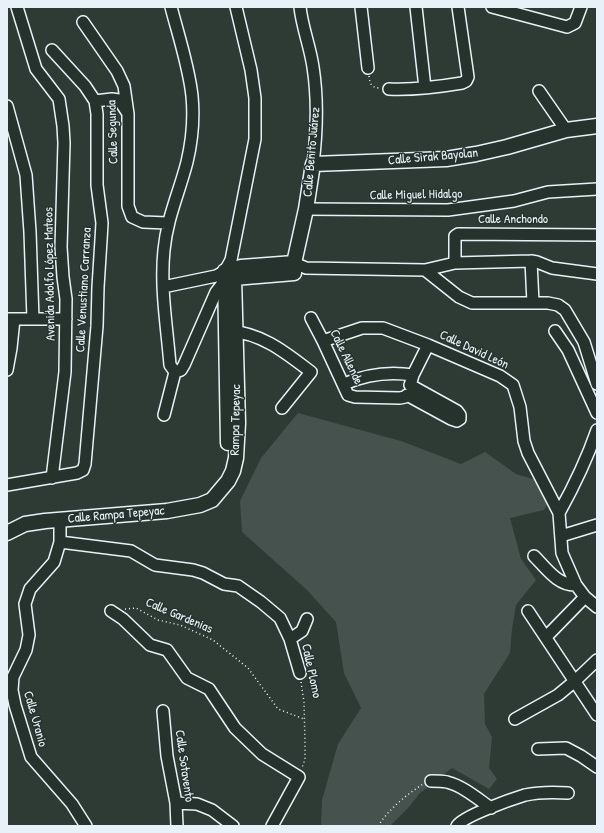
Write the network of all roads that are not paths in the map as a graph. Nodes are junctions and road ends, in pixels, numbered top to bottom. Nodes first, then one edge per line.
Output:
1 (17, 7) edge
2 (171, 7) edge
3 (236, 7) edge
4 (300, 7) edge
5 (361, 7) edge
6 (416, 7) edge
7 (492, 7) edge
8 (581, 7) edge
9 (458, 9) edge
10 (510, 9) edge
11 (83, 22) dead end
12 (52, 50) dead end
13 (368, 68) dead end
14 (425, 88) junction
15 (389, 89) dead end
16 (540, 91) dead end
17 (95, 101) junction
18 (7, 106) edge
19 (128, 114) junction
20 (597, 126) edge
21 (566, 130) junction
22 (313, 164) junction
23 (597, 189) edge
24 (306, 209) junction
25 (167, 223) junction
26 (597, 235) edge
27 (531, 261) junction
28 (454, 263) junction
29 (298, 268) junction
30 (425, 270) junction
31 (228, 272) junction
32 (597, 274) edge
33 (163, 287) junction
34 (532, 303) junction
35 (311, 318) dead end
36 (11, 319) edge
37 (33, 319) junction
38 (66, 319) junction
39 (231, 331) junction
40 (555, 331) dead end
41 (324, 340) junction
42 (428, 344) junction
43 (7, 370) edge
44 (175, 372) junction
45 (344, 384) junction
46 (597, 384) edge
47 (410, 385) junction
48 (282, 408) dead end
49 (597, 413) edge
50 (164, 415) dead end
51 (597, 430) edge
52 (52, 478) junction
53 (7, 485) edge
54 (220, 490) joint
55 (559, 513) junction
56 (60, 520) junction
57 (597, 526) edge
58 (7, 533) edge
59 (560, 536) junction
60 (60, 542) junction
61 (534, 556) dead end
62 (576, 585) junction
63 (585, 597) junction
64 (597, 607) edge
65 (111, 611) road end
66 (528, 612) dead end
67 (307, 618) dead end
68 (546, 637) junction
69 (290, 639) junction
70 (597, 660) edge
71 (300, 673) road end
72 (575, 681) junction
73 (163, 711) dead end
74 (597, 715) edge
75 (515, 719) dead end
76 (538, 749) dead end
77 (597, 767) edge
78 (431, 781) road end
79 (568, 792) dead end
80 (176, 802) junction
81 (491, 808) junction
82 (212, 810) junction
83 (86, 826) edge
84 (177, 826) edge
85 (218, 826) edge
86 (233, 826) edge
87 (272, 826) edge
88 (457, 826) edge

1 - 38 street, Avenida Adolfo López Mateos
2 - 25 street
3 - 31 street
4 - 22 street, Calle Benito Juárez
5 - 13 street
6 - 14 street
7 - 10 street
8 - 10 street
9 - 14 street
11 - 19 street, Calle Segunda
12 - 17 street, Calle Venustiano Carranza
14 - 15 street
16 - 21 street
17 - 19 street
17 - 52 street, Calle Venustiano Carranza
18 - 37 street
19 - 25 street, Calle Segunda
20 - 21 main road, Calle Sirak Bayolan
21 - 22 main road, Calle Sirak Bayolan
22 - 24 main road, Calle Benito Juárez
23 - 24 street, Calle Miguel Hidalgo
24 - 29 main road, Calle Benito Juárez
25 - 33 street
26 - 28 street, Calle Anchondo
27 - 28 street
27 - 32 street
27 - 34 street
28 - 30 street
29 - 30 street
29 - 31 main road
30 - 34 street
31 - 33 street
31 - 39 main road, Rampa Tepeyac
31 - 44 street
33 - 44 street
34 - 46 street
35 - 41 street, Calle Allende
36 - 37 street
36 - 43 street
37 - 38 street
38 - 52 street, Avenida Adolfo López Mateos
39 - 48 street
39 - 54 main road, Rampa Tepeyac
40 - 49 street
41 - 42 street, Calle David León
41 - 45 street, Calle Allende
42 - 47 street
42 - 55 street, Calle David León
44 - 50 street
45 - 47 street
45 - 47 street, Calle Allende
51 - 55 street
52 - 53 street, Calle Venustiano Carranza
54 - 56 main road, Calle Rampa Tepeyac
55 - 59 street
56 - 58 main road, Calle Rampa Tepeyac
56 - 60 street, Calle Uranio
57 - 59 street
59 - 62 street
60 - 69 street, Calle Plomo
60 - 83 street, Calle Uranio
61 - 62 street
62 - 63 street
63 - 64 street
63 - 68 street
65 - 87 street
66 - 68 street
67 - 69 street
68 - 72 street
69 - 71 street, Calle Plomo
70 - 72 street
72 - 74 street
72 - 75 street
73 - 80 street, Calle Sotavento
76 - 77 street
78 - 81 street
79 - 81 street
80 - 82 street
80 - 84 street, Calle Sotavento
81 - 88 street
82 - 85 street
82 - 86 street

